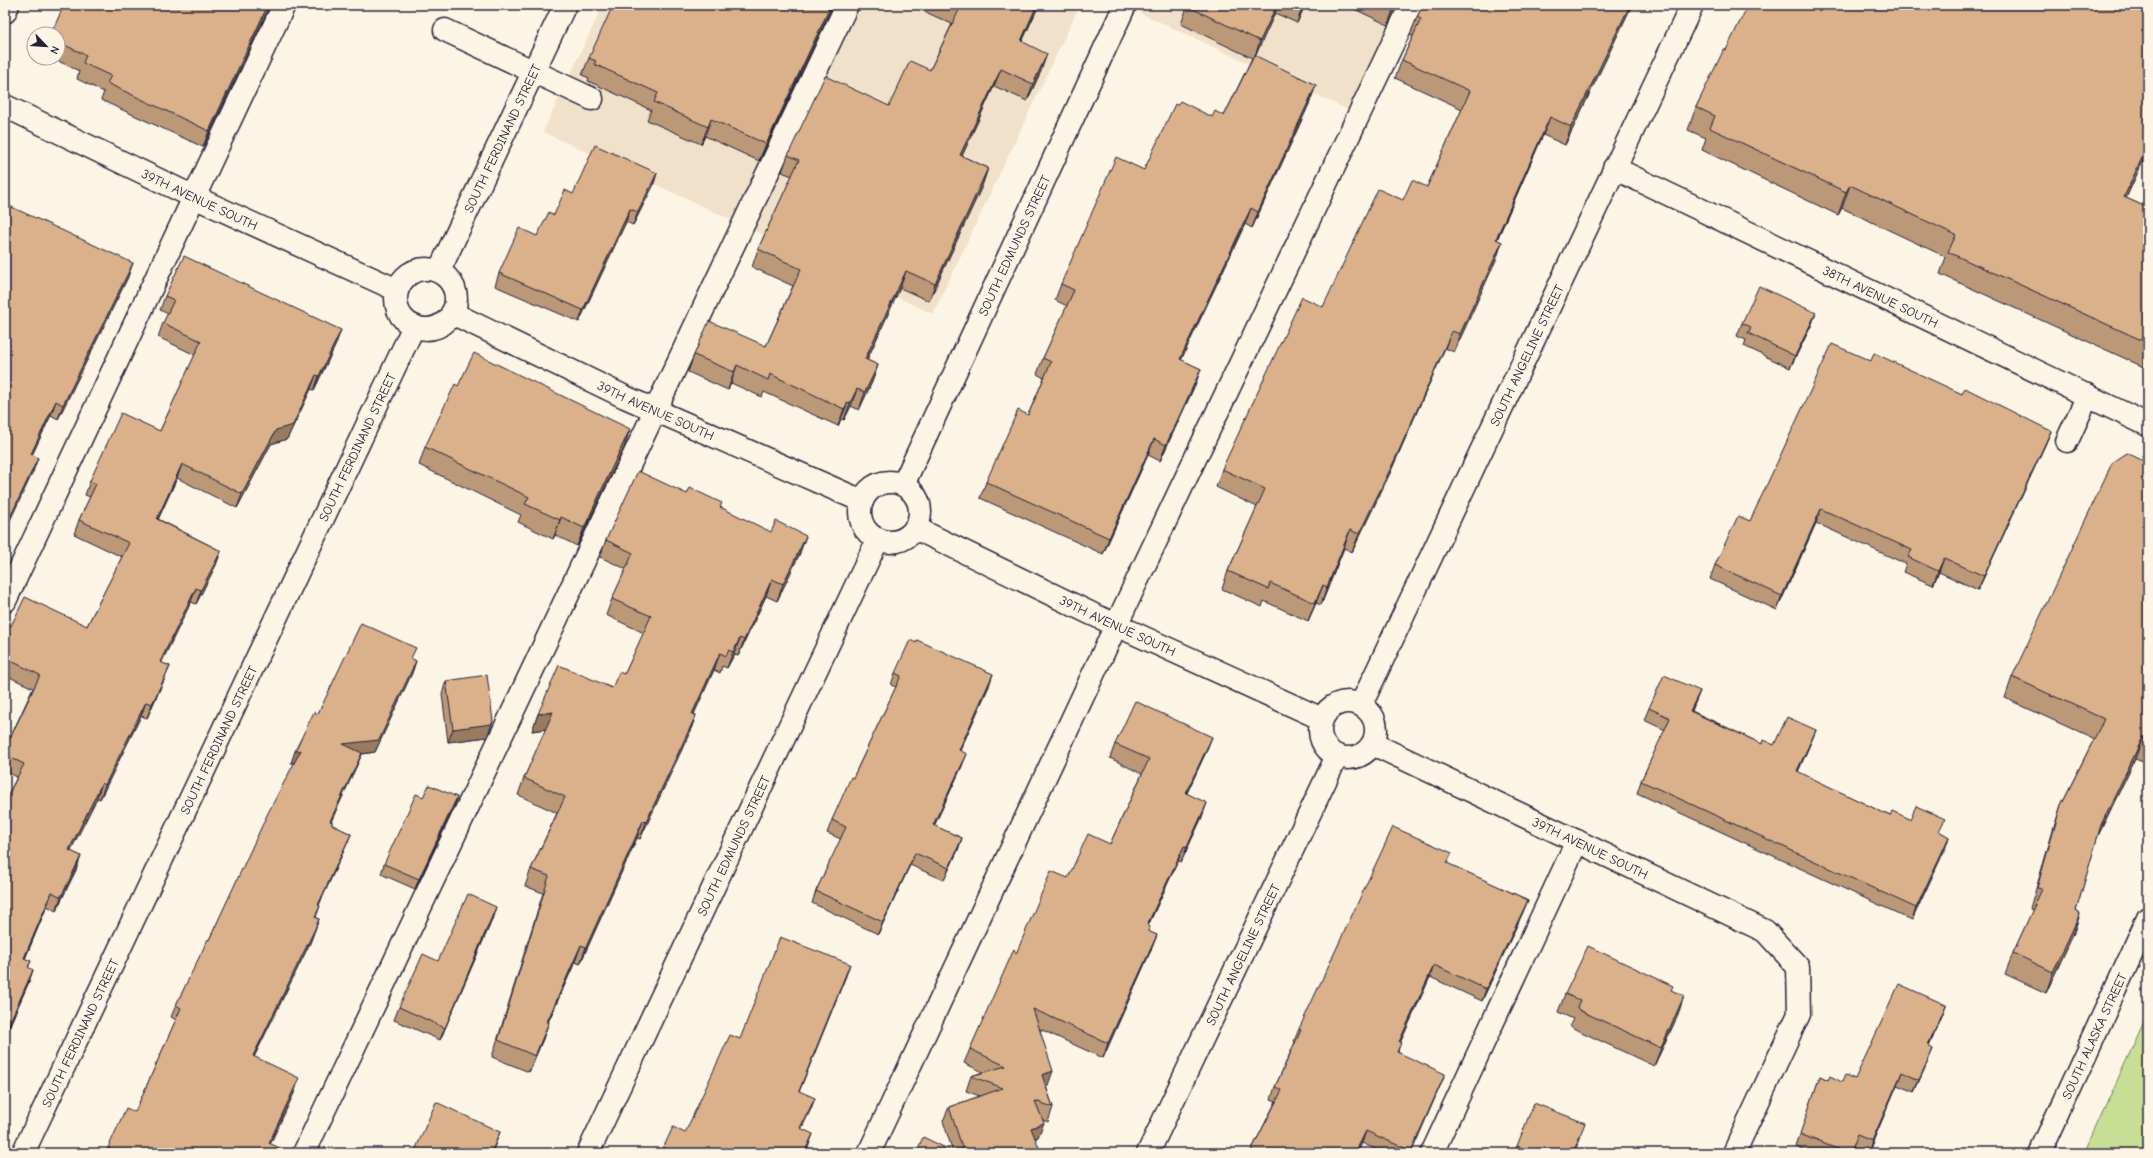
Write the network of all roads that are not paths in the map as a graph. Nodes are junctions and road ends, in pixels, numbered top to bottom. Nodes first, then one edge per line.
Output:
1 (8, 5) edge
2 (284, 5) edge
3 (565, 5) edge
4 (847, 5) edge
5 (1125, 5) edge
6 (1411, 5) edge
7 (1692, 5) edge
8 (5, 12) edge
9 (445, 30) dead end
10 (534, 71) junction
11 (592, 99) dead end
12 (5, 106) edge
13 (1614, 168) junction
14 (194, 197) junction
15 (439, 271) junction
16 (397, 290) junction
17 (452, 313) junction
18 (414, 326) junction
19 (2088, 396) junction
20 (656, 411) junction
21 (2148, 425) edge
22 (2067, 441) dead end
23 (903, 485) junction
24 (862, 501) junction
25 (915, 528) junction
26 (878, 539) junction
27 (5, 601) edge
28 (1116, 625) junction
29 (1361, 704) junction
30 (1322, 719) junction
31 (1373, 744) junction
32 (1337, 756) junction
33 (1577, 841) junction
34 (2148, 918) edge
35 (23, 1153) edge
36 (304, 1153) edge
37 (588, 1153) edge
38 (869, 1153) edge
39 (1148, 1153) edge
40 (1432, 1153) edge
41 (1734, 1153) edge
42 (2040, 1153) edge

1 - 8 street
2 - 14 street
3 - 10 street, SOUTH FERDINAND STREET
4 - 20 street
5 - 23 street, SOUTH EDMUNDS STREET
6 - 28 street
7 - 13 street, SOUTH ANGELINE STREET
9 - 10 street
10 - 11 street
10 - 15 street, SOUTH FERDINAND STREET
12 - 14 street, 39TH AVENUE SOUTH
13 - 19 street, 38TH AVENUE SOUTH
13 - 29 street, SOUTH ANGELINE STREET
14 - 16 street, 39TH AVENUE SOUTH
14 - 27 street
15 - 16 street
15 - 17 street
16 - 18 street
17 - 18 street
17 - 20 street, 39TH AVENUE SOUTH
18 - 35 street, SOUTH FERDINAND STREET
19 - 21 street, 38TH AVENUE SOUTH
19 - 22 street
20 - 24 street, 39TH AVENUE SOUTH
20 - 36 street
23 - 24 street
23 - 25 street
24 - 26 street
25 - 26 street
25 - 28 street, 39TH AVENUE SOUTH
26 - 37 street, SOUTH EDMUNDS STREET
28 - 30 street, 39TH AVENUE SOUTH
28 - 38 street
29 - 30 street
29 - 31 street
30 - 32 street
31 - 32 street
31 - 33 street, 39TH AVENUE SOUTH
32 - 39 street, SOUTH ANGELINE STREET
33 - 40 street
33 - 41 street, 39TH AVENUE SOUTH
34 - 42 street, SOUTH ALASKA STREET

